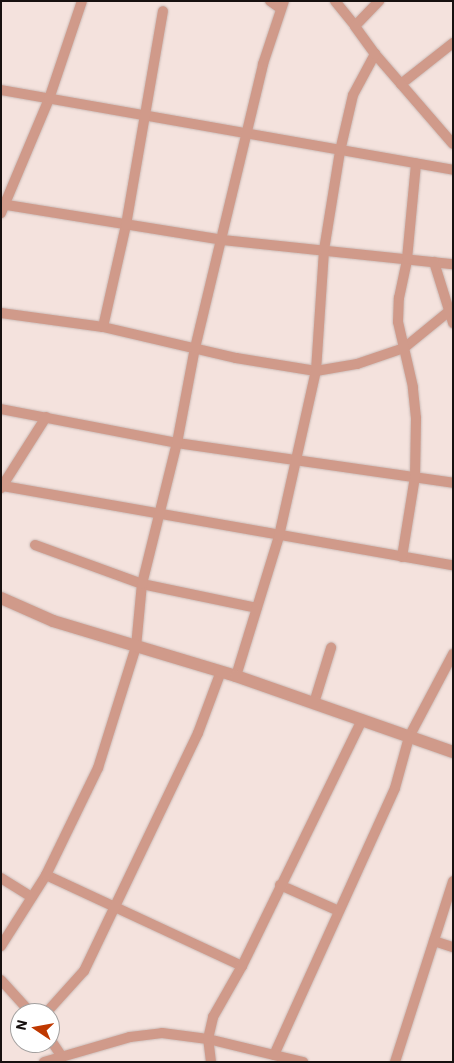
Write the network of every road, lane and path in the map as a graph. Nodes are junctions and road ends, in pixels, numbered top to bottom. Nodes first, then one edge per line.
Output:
1 (82, 1) edge
2 (270, 1) edge
3 (334, 1) edge
4 (379, 1) edge
5 (282, 5) edge
6 (163, 11) dead end
7 (355, 26) junction
8 (453, 43) edge
9 (376, 54) junction
10 (401, 84) junction
11 (1, 90) edge
12 (49, 99) junction
13 (145, 116) junction
14 (249, 132) junction
15 (453, 144) edge
16 (340, 151) junction
17 (416, 163) junction
18 (453, 170) edge
19 (2, 207) edge
20 (126, 225) junction
21 (223, 240) junction
22 (324, 250) junction
23 (408, 259) junction
24 (434, 262) junction
25 (453, 264) edge
26 (451, 309) edge
27 (1, 313) edge
28 (453, 323) edge
29 (103, 327) junction
30 (195, 348) junction
31 (404, 348) junction
32 (316, 371) junction
33 (1, 409) edge
34 (46, 417) junction
35 (177, 443) junction
36 (297, 460) junction
37 (415, 477) junction
38 (453, 483) edge
39 (2, 487) edge
40 (157, 514) junction
41 (279, 536) junction
42 (35, 545) dead end
43 (402, 558) junction
44 (453, 564) edge
45 (142, 584) junction
46 (1, 598) edge
47 (257, 608) junction
48 (136, 647) junction
49 (331, 648) dead end
50 (453, 654) edge
51 (221, 671) junction
52 (236, 676) junction
53 (314, 703) junction
54 (362, 720) junction
55 (409, 737) junction
56 (453, 752) edge
57 (46, 875) junction
58 (1, 878) edge
59 (453, 881) edge
60 (280, 885) junction
61 (32, 897) junction
62 (117, 905) junction
63 (339, 911) junction
64 (434, 941) junction
65 (1, 946) edge
66 (453, 947) edge
67 (242, 966) junction
68 (1, 980) edge
69 (22, 1003) edge
70 (55, 1003) edge
71 (208, 1039) junction
72 (59, 1053) edge
73 (274, 1055) junction
74 (62, 1057) junction
75 (44, 1062) edge
76 (211, 1062) edge
77 (303, 1062) edge
78 (395, 1062) edge

1 - 12 street
2 - 5 street
3 - 7 street
4 - 7 street
5 - 14 street
6 - 13 street
7 - 9 street
8 - 10 street
9 - 10 street
9 - 16 street
10 - 15 street
11 - 12 street
12 - 13 street
12 - 19 street
13 - 14 street
13 - 20 street
14 - 16 street
14 - 21 street
16 - 17 street
16 - 22 street
17 - 18 street
17 - 23 street
19 - 20 street
20 - 21 street
20 - 29 street
21 - 22 street
21 - 30 street
22 - 23 street
22 - 32 street
23 - 24 street
23 - 31 street
24 - 25 street
24 - 26 street
26 - 28 street
26 - 31 street
27 - 29 street
29 - 30 street
30 - 32 street
30 - 35 street
31 - 32 street
31 - 37 street
32 - 36 street
33 - 34 street
34 - 35 street
34 - 39 street
35 - 36 street
35 - 40 street
36 - 37 street
36 - 41 street
37 - 38 street
37 - 43 street
39 - 40 street
40 - 41 street
40 - 45 street
41 - 43 street
41 - 47 street
42 - 45 street
43 - 44 street
45 - 47 street
45 - 48 street
46 - 48 street
47 - 52 street
48 - 51 street
48 - 57 street
49 - 53 street
50 - 55 street
51 - 52 street
51 - 62 street
52 - 53 street
53 - 54 street
54 - 55 street
54 - 60 street
55 - 56 street
55 - 63 street
57 - 61 street
57 - 62 street
58 - 61 street
59 - 64 street
60 - 63 street
60 - 67 street
61 - 65 street
62 - 67 street
62 - 70 street
63 - 73 street
64 - 66 street
64 - 78 street
67 - 71 street
68 - 69 street
71 - 73 street
71 - 74 street
71 - 76 street
72 - 74 street
73 - 77 street
74 - 75 street

